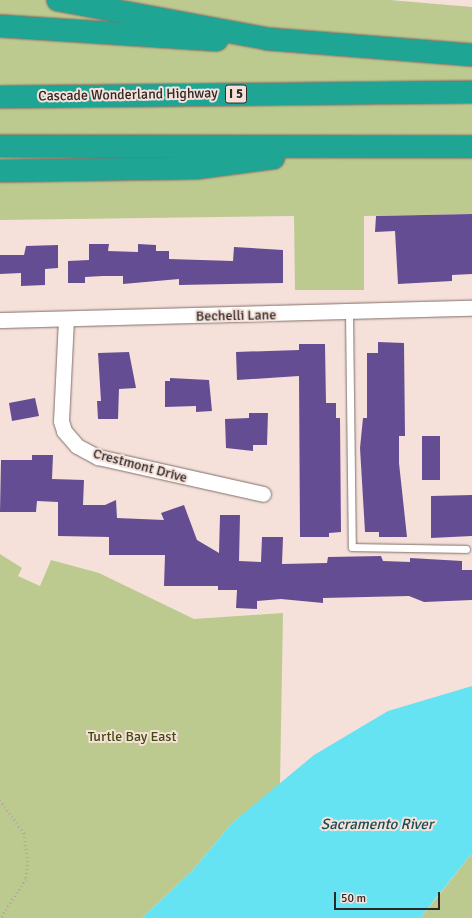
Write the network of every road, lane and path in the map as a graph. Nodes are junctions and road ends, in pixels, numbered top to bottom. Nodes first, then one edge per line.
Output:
1 (58, 0) edge
2 (0, 26) edge
3 (268, 39) junction
4 (472, 55) edge
5 (472, 92) edge
6 (0, 97) edge
7 (0, 146) edge
8 (364, 147) junction
9 (472, 147) edge
10 (0, 171) edge
11 (472, 308) edge
12 (349, 313) junction
13 (66, 319) junction
14 (0, 320) edge
15 (263, 494) dead end
16 (466, 549) dead end
17 (0, 800) edge
18 (1, 918) edge

1 - 3 highway
2 - 3 highway
3 - 4 highway
5 - 6 highway, Cascade Wonderland Highway / I 5
7 - 8 highway
8 - 9 highway
8 - 10 highway
11 - 12 street, Bechelli Lane
12 - 13 street, Bechelli Lane
12 - 16 lane
13 - 14 street, Bechelli Lane
13 - 15 street, Crestmont Drive
17 - 18 path

